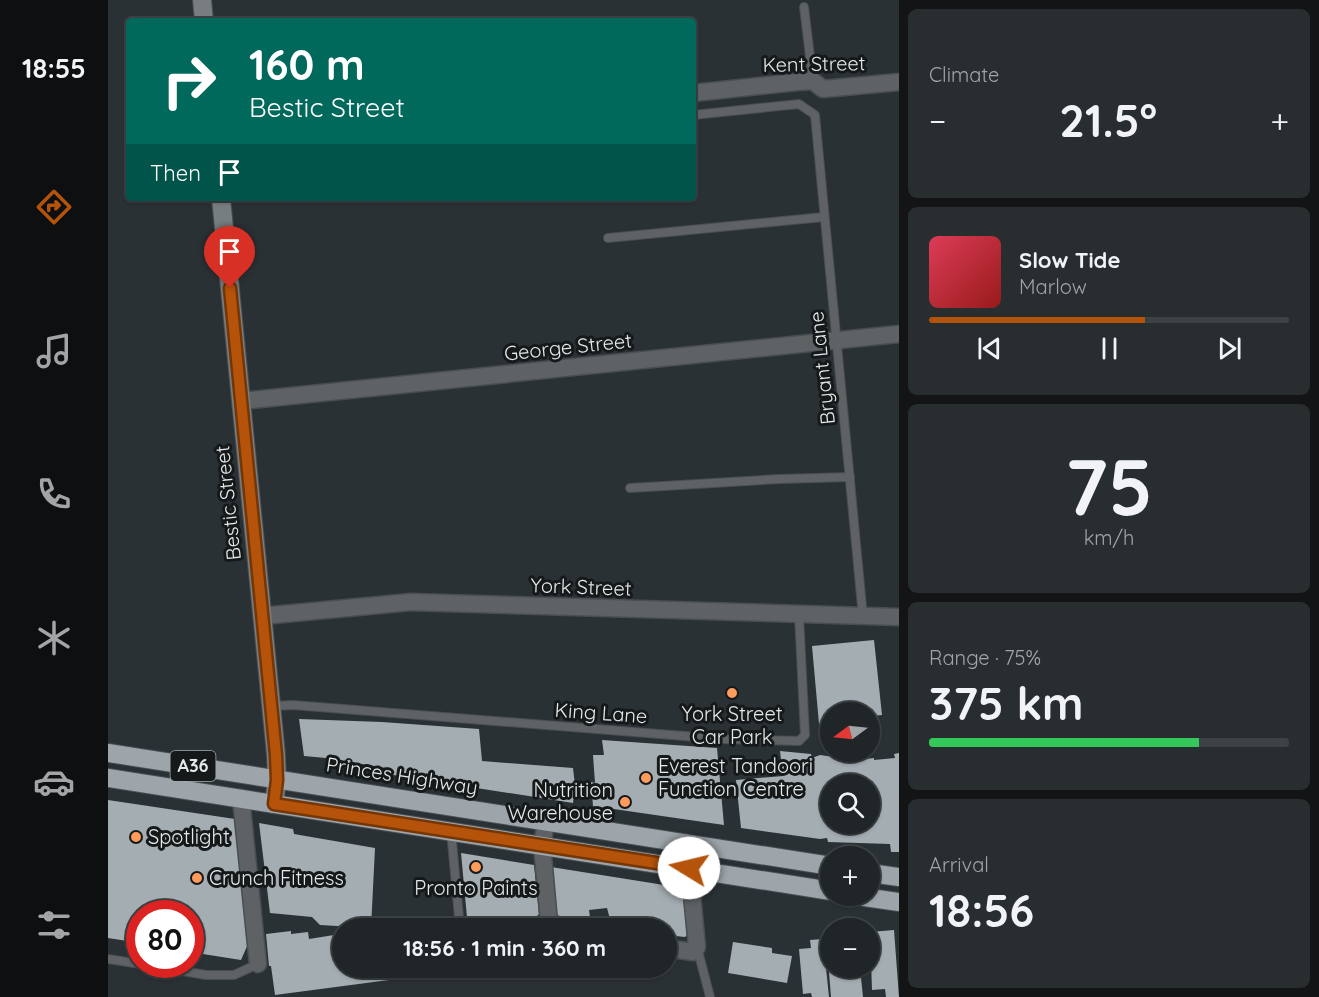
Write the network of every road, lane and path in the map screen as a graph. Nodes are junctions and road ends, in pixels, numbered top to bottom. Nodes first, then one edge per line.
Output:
1 (202, 0) edge
2 (804, 7) dead end
3 (204, 18) edge
4 (813, 81) junction
5 (899, 82) edge
6 (696, 93) edge
7 (815, 115) joint
8 (696, 116) edge
9 (220, 201) edge
10 (824, 217) junction
11 (608, 238) dead end
12 (899, 334) edge
13 (836, 341) junction
14 (241, 400) junction
15 (850, 477) junction
16 (630, 488) dead end
17 (800, 615) junction
18 (262, 616) junction
19 (862, 617) junction
20 (899, 617) edge
21 (272, 706) junction
22 (108, 753) edge
23 (108, 778) edge
24 (277, 780) junction
25 (241, 798) junction
26 (274, 804) junction
27 (546, 822) junction
28 (451, 831) junction
29 (687, 843) junction
30 (542, 845) junction
31 (820, 864) edge
32 (689, 868) junction
33 (880, 875) edge
34 (899, 878) edge
35 (820, 889) edge
36 (880, 899) edge
37 (899, 902) edge
38 (459, 918) edge
39 (549, 918) edge
40 (697, 947) junction
41 (677, 950) edge
42 (108, 959) edge
43 (126, 962) edge
44 (258, 964) joint
45 (204, 975) edge
46 (710, 997) edge

1 - 3 main road
2 - 4 lane
4 - 5 street, Kent Street
4 - 6 street, Kent Street
7 - 8 lane, Kent Street
7 - 10 lane, Bryant Lane
9 - 14 main road, Bestic Street
10 - 11 lane
10 - 13 lane, Bryant Lane
12 - 13 street, George Street
13 - 14 street, George Street
13 - 15 lane, Bryant Lane
14 - 18 main road, Bestic Street
15 - 16 lane
15 - 19 lane, Bryant Lane
17 - 18 street, York Street
17 - 19 street, York Street
17 - 21 lane, King Lane
18 - 21 main road, Bestic Street
19 - 20 street, York Street
21 - 24 main road, Bestic Street
22 - 24 highway, Princes Highway / A36
23 - 25 highway, A36
24 - 26 main road, Bestic Street
24 - 27 highway, Princes Highway / A36
25 - 26 highway, A36
25 - 44 street
26 - 28 highway, A36
27 - 29 highway, Princes Highway / A36
27 - 30 street
28 - 30 highway, A36
28 - 38 lane
29 - 31 highway, Princes Highway / A36
29 - 32 street
30 - 32 highway, A36
30 - 39 street
32 - 35 highway, A36
32 - 40 street
33 - 34 highway
36 - 37 highway
40 - 41 street
40 - 46 lane
42 - 43 lane
44 - 45 lane

